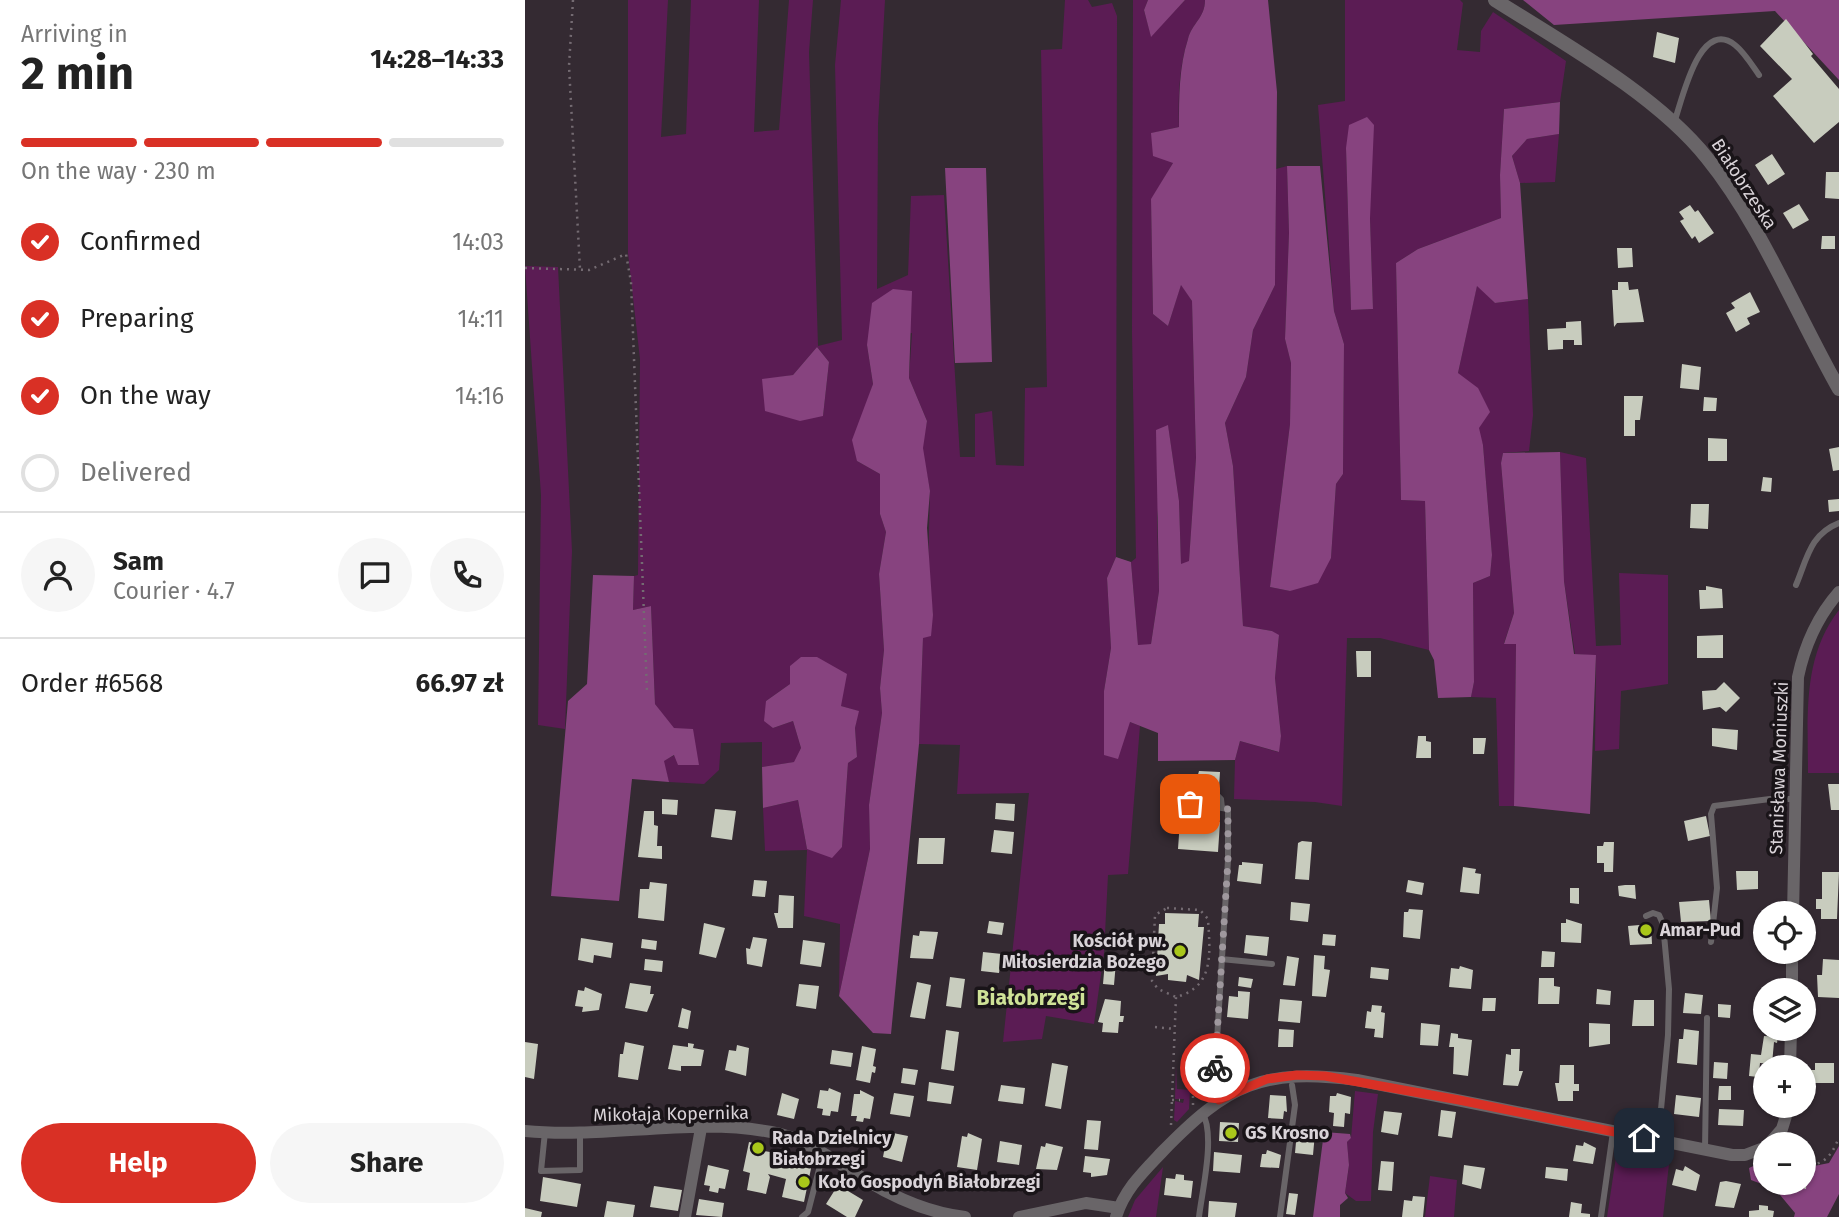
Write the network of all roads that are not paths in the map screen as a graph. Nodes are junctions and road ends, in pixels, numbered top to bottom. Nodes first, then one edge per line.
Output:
1 (1495, 0) edge
2 (1759, 75) dead end
3 (1674, 123) junction
4 (1839, 388) edge
5 (1839, 523) edge
6 (1796, 585) dead end
7 (1839, 592) edge
8 (1794, 799) junction
9 (1222, 808) junction
10 (1793, 901) edge
11 (1646, 916) dead end
12 (1711, 942) dead end
13 (1221, 959) junction
14 (1272, 964) dead end
15 (1707, 1018) dead end
16 (1292, 1085) dead end
17 (1219, 1100) junction
18 (1198, 1110) junction
19 (701, 1128) junction
20 (525, 1131) edge
21 (545, 1132) junction
22 (1613, 1132) junction
23 (580, 1134) junction
24 (1658, 1141) junction
25 (1705, 1151) junction
26 (1753, 1152) edge
27 (823, 1154) junction
28 (1117, 1212) edge
29 (685, 1217) edge
30 (802, 1217) edge
31 (965, 1217) edge
32 (1019, 1217) edge
33 (1199, 1217) edge
34 (1280, 1217) edge
35 (1601, 1217) edge

1 - 3 street, Białobrzeska
2 - 3 lane
3 - 4 street, Białobrzeska
5 - 6 lane
7 - 8 street, Stanisława Moniuszki
8 - 10 street, Stanisława Moniuszki
8 - 12 lane
9 - 9 lane
9 - 13 lane
11 - 24 lane
13 - 14 lane
13 - 17 lane
15 - 25 lane
16 - 34 lane
17 - 18 street
17 - 22 street
18 - 28 street
18 - 33 lane
19 - 23 street, Mikołaja Kopernika
19 - 27 street, Mikołaja Kopernika
19 - 29 street
20 - 21 street, Mikołaja Kopernika
21 - 23 street, Mikołaja Kopernika
21 - 23 lane
22 - 24 street
22 - 35 lane
24 - 25 street
25 - 26 street
27 - 30 lane
27 - 31 street, Mikołaja Kopernika
28 - 32 street

